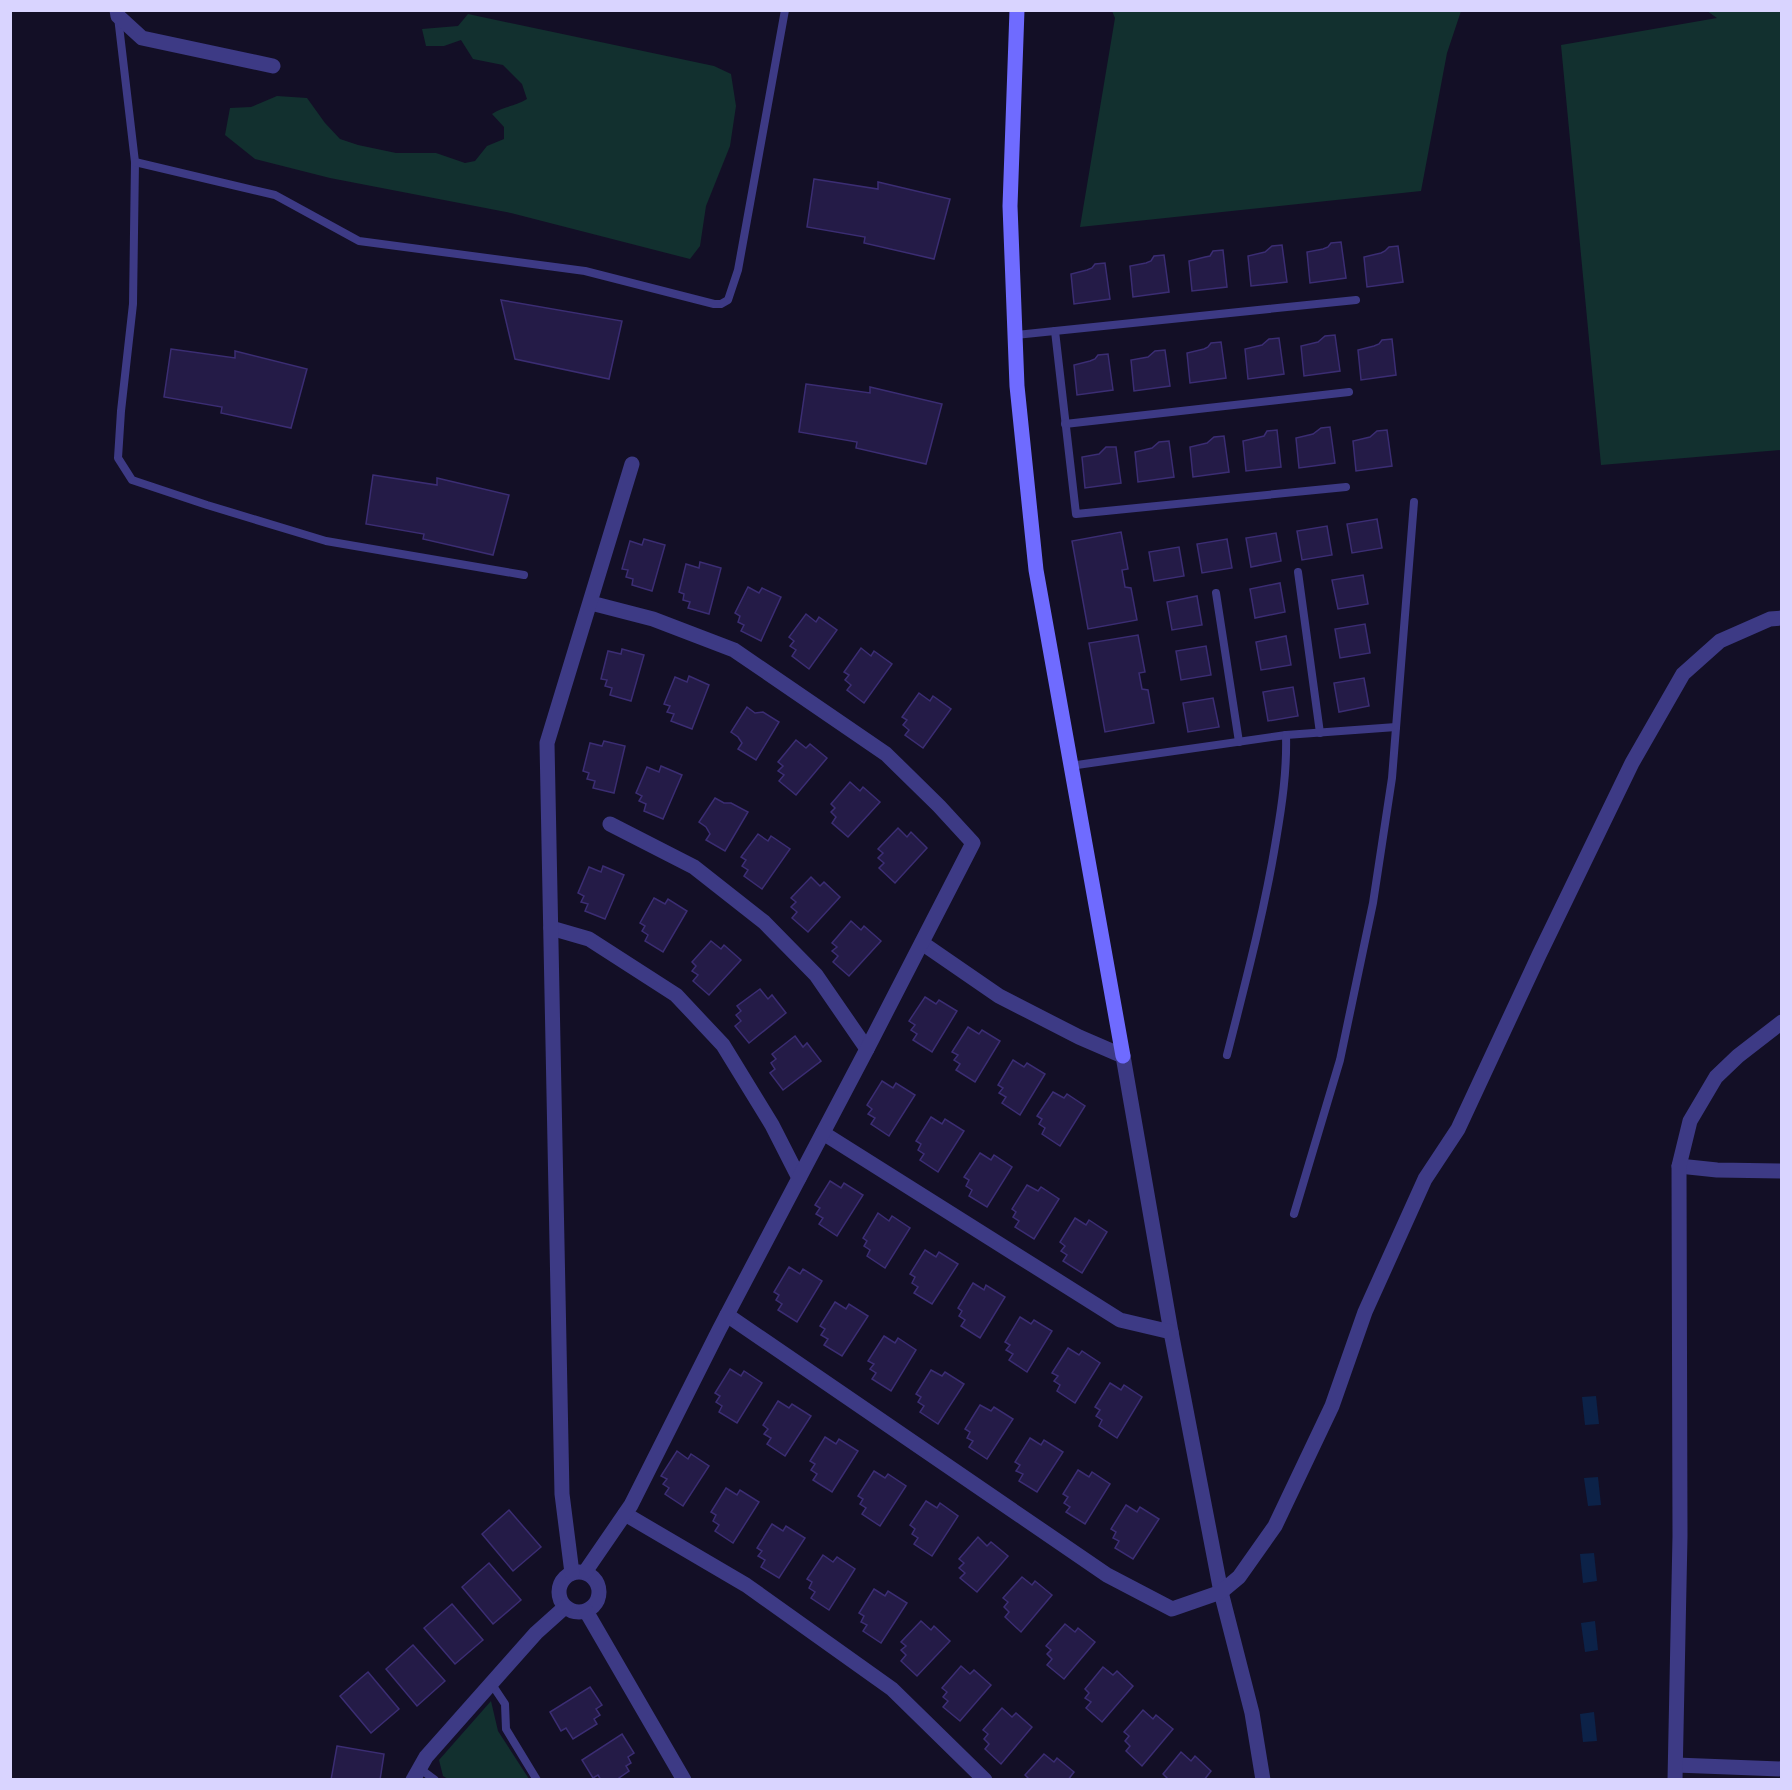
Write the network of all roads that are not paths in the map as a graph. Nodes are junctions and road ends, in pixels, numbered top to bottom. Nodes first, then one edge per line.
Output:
1 (785, 10) edge
2 (1017, 10) edge
3 (118, 14) edge
4 (273, 66) dead end
5 (135, 162) junction
6 (1356, 300) dead end
7 (1054, 331) junction
8 (1015, 335) junction
9 (1349, 393) dead end
10 (1065, 424) junction
11 (632, 464) dead end
12 (1346, 487) dead end
13 (1414, 502) dead end
14 (1298, 572) dead end
15 (524, 575) dead end
16 (1216, 593) dead end
17 (591, 603) junction
18 (1782, 618) edge
19 (1396, 727) junction
20 (1320, 733) junction
21 (1286, 735) junction
22 (1239, 742) junction
23 (1070, 766) junction
24 (610, 824) dead end
25 (551, 928) junction
26 (922, 943) junction
27 (1782, 1022) edge
28 (867, 1049) junction
29 (1227, 1055) dead end
30 (1123, 1056) junction
31 (823, 1133) junction
32 (1679, 1166) junction
33 (1782, 1171) edge
34 (799, 1178) junction
35 (1294, 1214) dead end
36 (727, 1315) junction
37 (1171, 1332) junction
38 (625, 1514) junction
39 (578, 1572) junction
40 (1221, 1592) junction
41 (565, 1607) junction
42 (586, 1611) junction
43 (491, 1683) junction
44 (1782, 1769) edge
45 (1675, 1772) edge
46 (416, 1774) edge
47 (435, 1779) edge
48 (537, 1779) edge
49 (684, 1779) edge
50 (985, 1779) edge
51 (1263, 1779) edge

1 - 5 lane
2 - 8 street
3 - 4 street
3 - 5 lane
5 - 15 lane
6 - 7 lane
7 - 8 lane
7 - 10 lane
8 - 23 street
9 - 10 lane
10 - 12 lane
11 - 17 street
13 - 19 lane
14 - 20 lane
16 - 22 lane
17 - 25 street
17 - 26 street
18 - 40 street
19 - 20 lane
19 - 35 lane
20 - 21 lane
21 - 22 lane
21 - 29 lane
22 - 23 lane
23 - 30 street
24 - 28 street
25 - 34 street
25 - 39 street
26 - 28 street
26 - 30 street
27 - 32 street
28 - 31 street
30 - 37 street
31 - 34 street
31 - 37 street
32 - 33 street
32 - 45 street
34 - 36 street
36 - 38 street
36 - 40 street
37 - 40 street
38 - 39 street
38 - 50 street
39 - 41 street
39 - 42 street
40 - 51 street
41 - 42 street
41 - 43 street
42 - 49 street
43 - 46 street
43 - 48 lane
44 - 45 street
46 - 47 lane

